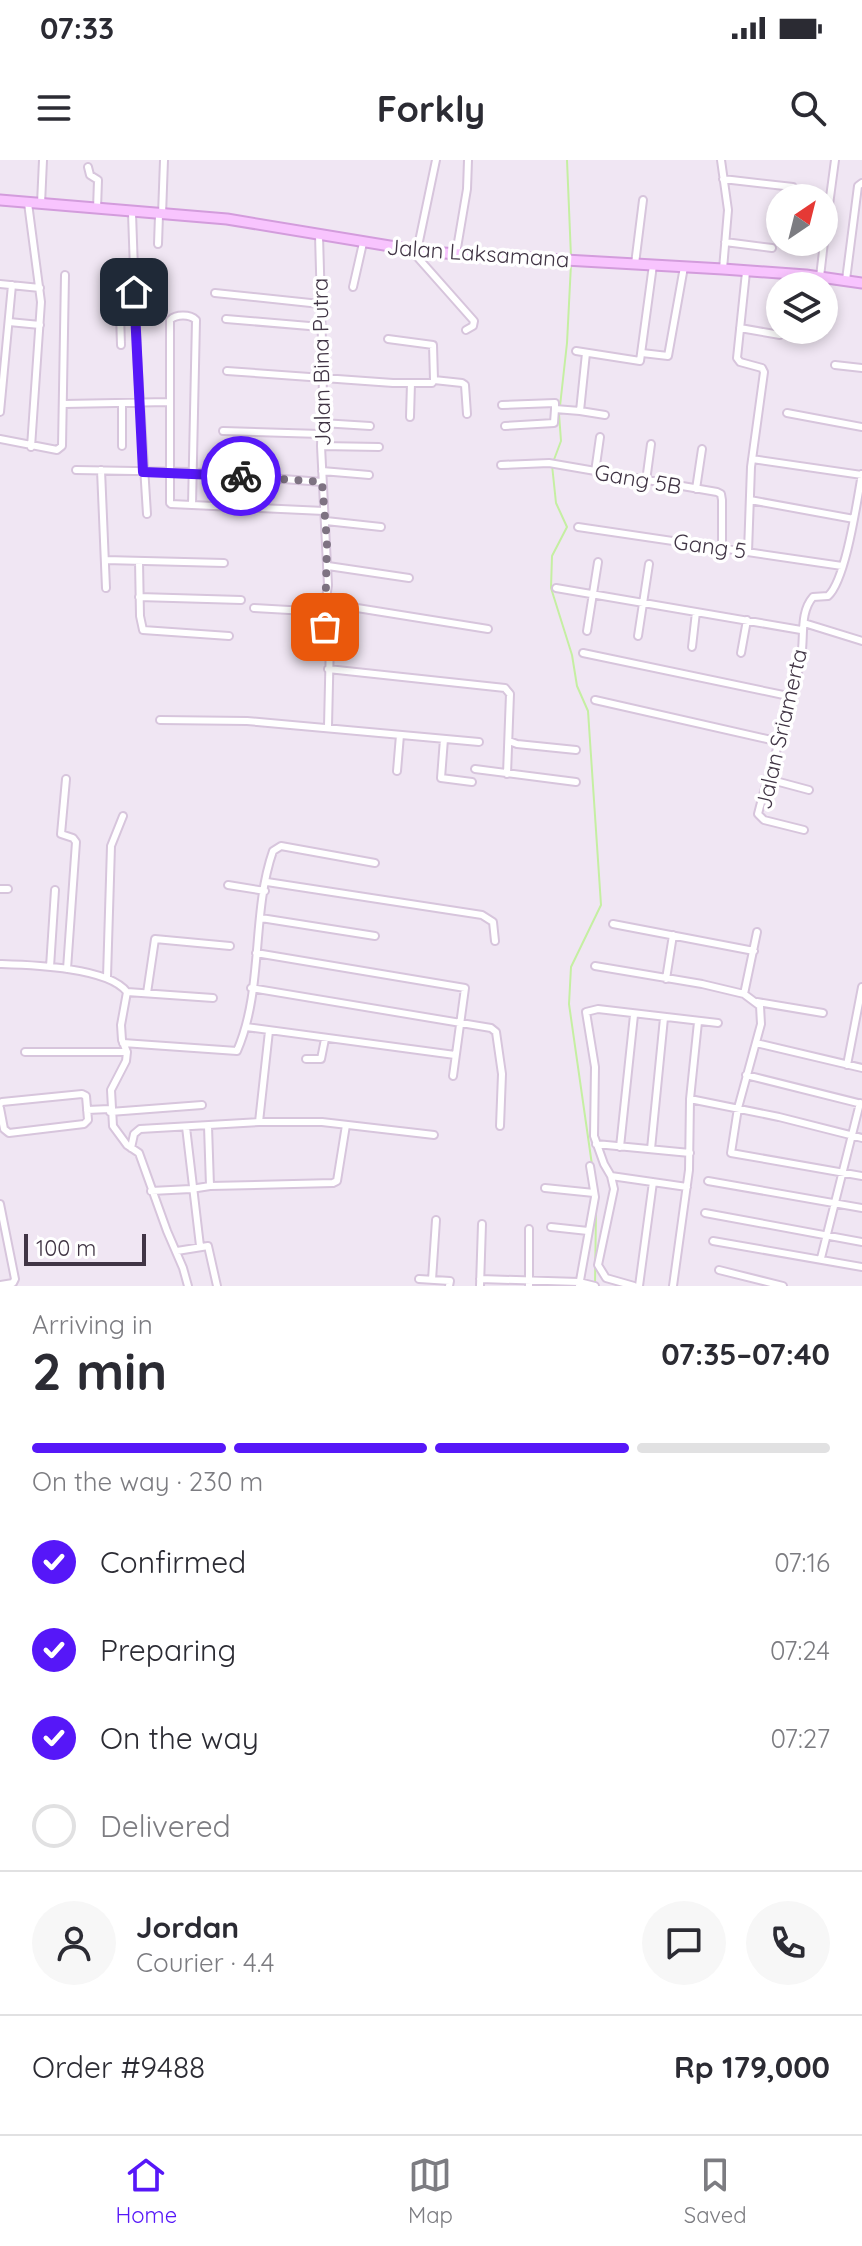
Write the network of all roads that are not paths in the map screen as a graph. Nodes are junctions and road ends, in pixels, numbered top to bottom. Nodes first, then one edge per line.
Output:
1 (43, 160) edge
2 (164, 160) edge
3 (436, 160) edge
4 (468, 160) edge
5 (721, 160) edge
6 (835, 160) edge
7 (88, 167) dead end
8 (723, 179) junction
9 (862, 183) edge
10 (767, 184) edge
11 (832, 184) edge
12 (0, 200) edge
13 (643, 200) dead end
14 (28, 203) junction
15 (41, 204) junction
16 (97, 209) junction
17 (132, 213) junction
18 (161, 215) junction
19 (319, 235) junction
20 (725, 242) junction
21 (363, 243) junction
22 (158, 244) dead end
23 (766, 247) edge
24 (415, 251) junction
25 (456, 254) junction
26 (635, 264) junction
27 (653, 265) junction
28 (684, 267) junction
29 (723, 269) junction
30 (746, 272) junction
31 (766, 273) edge
32 (65, 275) dead end
33 (134, 278) junction
34 (838, 279) edge
35 (846, 280) junction
36 (862, 283) edge
37 (0, 284) edge
38 (12, 285) junction
39 (353, 287) dead end
40 (40, 288) junction
41 (215, 293) dead end
42 (320, 304) junction
43 (226, 319) dead end
44 (9, 322) junction
45 (40, 325) junction
46 (321, 327) junction
47 (740, 328) junction
48 (466, 330) dead end
49 (766, 333) edge
50 (388, 339) dead end
51 (121, 345) dead end
52 (576, 351) dead end
53 (586, 353) junction
54 (642, 353) junction
55 (835, 365) dead end
56 (862, 368) edge
57 (227, 371) dead end
58 (323, 378) junction
59 (434, 380) junction
60 (411, 383) junction
61 (168, 402) junction
62 (140, 403) junction
63 (64, 404) junction
64 (122, 405) junction
65 (502, 405) dead end
66 (555, 409) junction
67 (580, 411) junction
68 (0, 412) edge
69 (787, 413) dead end
70 (467, 414) dead end
71 (605, 415) dead end
72 (410, 417) dead end
73 (322, 423) junction
74 (370, 426) dead end
75 (505, 426) dead end
76 (862, 427) edge
77 (223, 431) dead end
78 (321, 434) junction
79 (600, 437) dead end
80 (0, 439) edge
81 (651, 444) dead end
82 (122, 446) dead end
83 (321, 446) junction
84 (31, 447) junction
85 (379, 447) dead end
86 (702, 449) dead end
87 (752, 459) junction
88 (501, 465) dead end
89 (76, 470) dead end
90 (101, 470) junction
91 (169, 471) junction
92 (322, 471) junction
93 (143, 472) junction
94 (192, 472) junction
95 (595, 472) junction
96 (369, 475) dead end
97 (862, 475) edge
98 (646, 481) junction
99 (322, 482) junction
100 (696, 489) junction
101 (750, 500) junction
102 (192, 505) junction
103 (324, 511) junction
104 (147, 514) dead end
105 (854, 519) junction
106 (326, 521) junction
107 (381, 527) dead end
108 (578, 527) dead end
109 (722, 548) junction
110 (748, 552) junction
111 (105, 560) junction
112 (139, 561) junction
113 (598, 562) dead end
114 (224, 563) dead end
115 (649, 564) dead end
116 (328, 566) junction
117 (842, 566) junction
118 (409, 578) dead end
119 (106, 588) dead end
120 (556, 588) dead end
121 (593, 594) junction
122 (139, 597) junction
123 (241, 600) dead end
124 (326, 603) junction
125 (643, 604) junction
126 (254, 608) dead end
127 (324, 612) junction
128 (696, 612) junction
129 (747, 620) junction
130 (803, 626) junction
131 (488, 629) dead end
132 (587, 631) dead end
133 (229, 636) dead end
134 (638, 636) dead end
135 (862, 641) edge
136 (692, 647) dead end
137 (583, 653) dead end
138 (741, 653) dead end
139 (328, 669) junction
140 (793, 697) junction
141 (595, 700) dead end
142 (160, 720) dead end
143 (328, 726) junction
144 (400, 735) junction
145 (444, 739) junction
146 (509, 741) junction
147 (479, 742) dead end
148 (780, 742) junction
149 (576, 750) dead end
150 (475, 769) dead end
151 (397, 771) dead end
152 (507, 774) junction
153 (66, 779) dead end
154 (768, 779) junction
155 (472, 782) dead end
156 (576, 782) dead end
157 (809, 790) dead end
158 (123, 816) dead end
159 (804, 830) dead end
160 (375, 863) dead end
161 (267, 882) junction
162 (228, 885) dead end
163 (55, 890) dead end
164 (265, 891) junction
165 (261, 918) junction
166 (613, 924) dead end
167 (757, 932) dead end
168 (673, 935) junction
169 (375, 936) dead end
170 (495, 941) dead end
171 (230, 946) dead end
172 (754, 951) junction
173 (256, 953) junction
174 (0, 964) edge
175 (595, 966) dead end
176 (50, 967) junction
177 (67, 969) junction
178 (107, 977) junction
179 (666, 979) junction
180 (862, 987) edge
181 (251, 988) junction
182 (127, 992) junction
183 (147, 993) junction
184 (744, 994) junction
185 (213, 998) dead end
186 (757, 1002) junction
187 (823, 1013) dead end
188 (634, 1015) junction
189 (664, 1018) junction
190 (698, 1022) junction
191 (718, 1023) dead end
192 (460, 1024) junction
193 (246, 1027) junction
194 (269, 1031) junction
195 (325, 1039) junction
196 (123, 1043) junction
197 (756, 1043) junction
198 (25, 1052) dead end
199 (127, 1052) junction
200 (455, 1055) junction
201 (306, 1059) dead end
202 (847, 1065) junction
203 (862, 1068) edge
204 (746, 1075) junction
205 (453, 1076) dead end
206 (690, 1099) junction
207 (861, 1103) edge
208 (202, 1105) dead end
209 (0, 1106) edge
210 (738, 1108) junction
211 (87, 1110) junction
212 (110, 1110) junction
213 (259, 1122) junction
214 (346, 1125) junction
215 (208, 1126) junction
216 (500, 1126) dead end
217 (186, 1127) junction
218 (434, 1135) dead end
219 (851, 1135) junction
220 (862, 1138) edge
221 (596, 1144) junction
222 (129, 1146) junction
223 (620, 1147) junction
224 (651, 1149) junction
225 (690, 1153) junction
226 (590, 1166) dead end
227 (841, 1173) junction
228 (611, 1176) junction
229 (862, 1176) edge
230 (708, 1181) dead end
231 (653, 1182) junction
232 (210, 1186) junction
233 (687, 1187) junction
234 (545, 1188) dead end
235 (191, 1189) junction
236 (151, 1191) junction
237 (594, 1193) junction
238 (834, 1202) junction
239 (0, 1204) edge
240 (862, 1208) edge
241 (705, 1213) dead end
242 (436, 1220) dead end
243 (482, 1224) dead end
244 (551, 1227) dead end
245 (529, 1229) dead end
246 (588, 1231) junction
247 (826, 1234) junction
248 (713, 1241) dead end
249 (862, 1242) edge
250 (200, 1246) junction
251 (177, 1251) junction
252 (821, 1258) junction
253 (862, 1267) edge
254 (719, 1270) dead end
255 (419, 1279) dead end
256 (432, 1280) junction
257 (480, 1282) edge
258 (529, 1283) edge
259 (579, 1284) edge
260 (0, 1285) edge
261 (592, 1285) edge
262 (188, 1286) edge
263 (217, 1286) edge
264 (449, 1286) edge
265 (636, 1286) edge
266 (673, 1286) edge
267 (783, 1286) edge

1 - 15 street
2 - 18 street
3 - 24 street
4 - 25 street
5 - 8 street
6 - 11 street
7 - 16 street
8 - 10 street
8 - 20 street
9 - 35 street
12 - 14 main road, Jalan Laksamana
13 - 26 street
14 - 15 main road, Jalan Laksamana
14 - 40 street
15 - 16 main road, Jalan Laksamana
16 - 17 main road, Jalan Laksamana
17 - 18 main road, Jalan Laksamana
17 - 33 street
18 - 19 main road, Jalan Laksamana
18 - 22 street
19 - 21 main road, Jalan Laksamana
19 - 42 street, Jalan Bina Putra
20 - 23 street
20 - 29 street
21 - 24 main road, Jalan Laksamana
21 - 39 street
24 - 25 main road, Jalan Laksamana
24 - 48 street
25 - 26 main road, Jalan Laksamana
26 - 27 main road, Jalan Laksamana
27 - 28 main road, Jalan Laksamana
27 - 54 street
28 - 29 main road, Jalan Laksamana
28 - 54 street
29 - 30 main road, Jalan Laksamana
30 - 31 main road, Jalan Laksamana
30 - 47 street
32 - 63 street
33 - 51 street
33 - 62 street
34 - 35 main road, Jalan Laksamana
35 - 36 main road, Jalan Laksamana
37 - 38 street
38 - 40 street
38 - 44 street
40 - 45 street
41 - 42 street
42 - 46 street, Jalan Bina Putra
43 - 46 street
44 - 45 street
44 - 68 street
45 - 84 street
46 - 58 street, Jalan Bina Putra
47 - 49 street
47 - 87 street
50 - 59 street
52 - 53 street
53 - 54 street
53 - 67 street
55 - 56 street
57 - 58 street
58 - 60 street
58 - 73 street, Jalan Bina Putra
59 - 60 street
59 - 70 street
60 - 72 street
61 - 62 street
61 - 91 street
61 - 94 street
62 - 64 street
62 - 93 street
63 - 64 street
63 - 84 street
64 - 82 street
65 - 66 street
66 - 67 street
66 - 75 street
67 - 71 street
69 - 76 street
73 - 74 street
73 - 78 street, Jalan Bina Putra
77 - 78 street
78 - 83 street, Jalan Bina Putra
79 - 95 street
80 - 84 street
81 - 98 street
83 - 85 street
83 - 92 street, Jalan Bina Putra
86 - 100 street
87 - 97 street
87 - 101 street
88 - 95 street, Gang 5B
89 - 90 street
90 - 93 street
90 - 111 street
91 - 93 street
91 - 94 street
91 - 102 street
92 - 96 street
92 - 99 street, Jalan Bina Putra
93 - 104 street
94 - 99 street
94 - 102 street
95 - 98 street, Gang 5B
97 - 105 street, Jalan Sriamerta
98 - 100 street, Gang 5B
99 - 103 street, Jalan Bina Putra
100 - 109 street, Gang 5B
101 - 105 street
101 - 110 street
102 - 103 street
103 - 106 street, Jalan Bina Putra
105 - 117 street, Jalan Sriamerta
106 - 107 street
106 - 116 street, Jalan Bina Putra
108 - 109 street, Gang 5
109 - 110 street, Gang 5
110 - 117 street, Gang 5
111 - 112 street
111 - 119 street
112 - 114 street
112 - 122 street
113 - 121 street
115 - 125 street
116 - 118 street
116 - 124 street, Jalan Bina Putra
117 - 130 street, Jalan Sriamerta
120 - 121 street
121 - 125 street
121 - 132 street
122 - 123 street
122 - 133 street
124 - 127 street, Jalan Bina Putra
124 - 131 street
125 - 128 street
125 - 134 street
126 - 127 street
127 - 139 street, Jalan Bina Putra
128 - 129 street
128 - 136 street
129 - 130 street
129 - 138 street
130 - 135 street
130 - 140 street, Jalan Sriamerta
137 - 140 street
139 - 143 street, Jalan Bina Putra
139 - 146 street
140 - 148 street, Jalan Sriamerta
141 - 148 street
142 - 143 street
143 - 144 street
144 - 145 street
144 - 151 street
145 - 147 street
145 - 155 street
146 - 149 street
146 - 152 street
148 - 154 street, Jalan Sriamerta
150 - 152 street
152 - 156 street
153 - 177 street
154 - 157 street
154 - 159 street, Jalan Sriamerta
158 - 178 street
160 - 161 street
161 - 164 street
161 - 170 street
162 - 164 street
163 - 176 street
164 - 165 street
165 - 169 street
165 - 173 street
166 - 168 street
167 - 172 street
168 - 172 street
168 - 179 street
171 - 183 street
172 - 184 street
173 - 181 street
173 - 192 street
174 - 176 street
175 - 179 street
176 - 177 street
177 - 178 street
178 - 182 street
179 - 184 street
180 - 202 street
181 - 192 street
181 - 193 street
182 - 183 street
182 - 196 street
183 - 185 street
184 - 186 street
186 - 187 street
186 - 197 street
188 - 189 street
188 - 221 street
188 - 223 street
189 - 190 street
189 - 224 street
190 - 191 street
190 - 206 street
192 - 200 street
192 - 216 street
193 - 194 street
193 - 196 street
194 - 195 street
194 - 213 street
195 - 200 street
195 - 201 street
196 - 199 street
197 - 202 street
197 - 204 street
198 - 199 street
199 - 212 street
200 - 205 street
202 - 203 street
204 - 207 street
204 - 210 street
206 - 210 street
206 - 225 street
207 - 219 street
208 - 212 street
209 - 211 street
209 - 211 street
210 - 219 street
210 - 227 street
211 - 212 street
212 - 222 street
213 - 214 street
213 - 215 street
214 - 218 street
214 - 232 street
215 - 217 street
215 - 232 street
217 - 222 street
217 - 235 street
219 - 220 street
219 - 227 street
221 - 223 street
221 - 228 street
222 - 236 street
223 - 224 street
224 - 225 street
225 - 233 street
226 - 237 street
227 - 229 street
227 - 238 street
228 - 231 street
228 - 265 street
230 - 238 street
231 - 233 street
231 - 265 street
232 - 235 street
233 - 266 street
234 - 237 street
235 - 236 street
235 - 250 street
236 - 251 street
237 - 246 street
238 - 240 street
238 - 247 street
239 - 260 street
241 - 247 street
242 - 256 street
243 - 257 street
244 - 246 street
245 - 258 street
246 - 259 street
247 - 249 street
247 - 252 street
248 - 252 street
250 - 251 street
250 - 263 street
251 - 262 street
252 - 253 street
254 - 267 street
255 - 256 street
256 - 264 street
257 - 258 street
258 - 259 street
259 - 261 street

